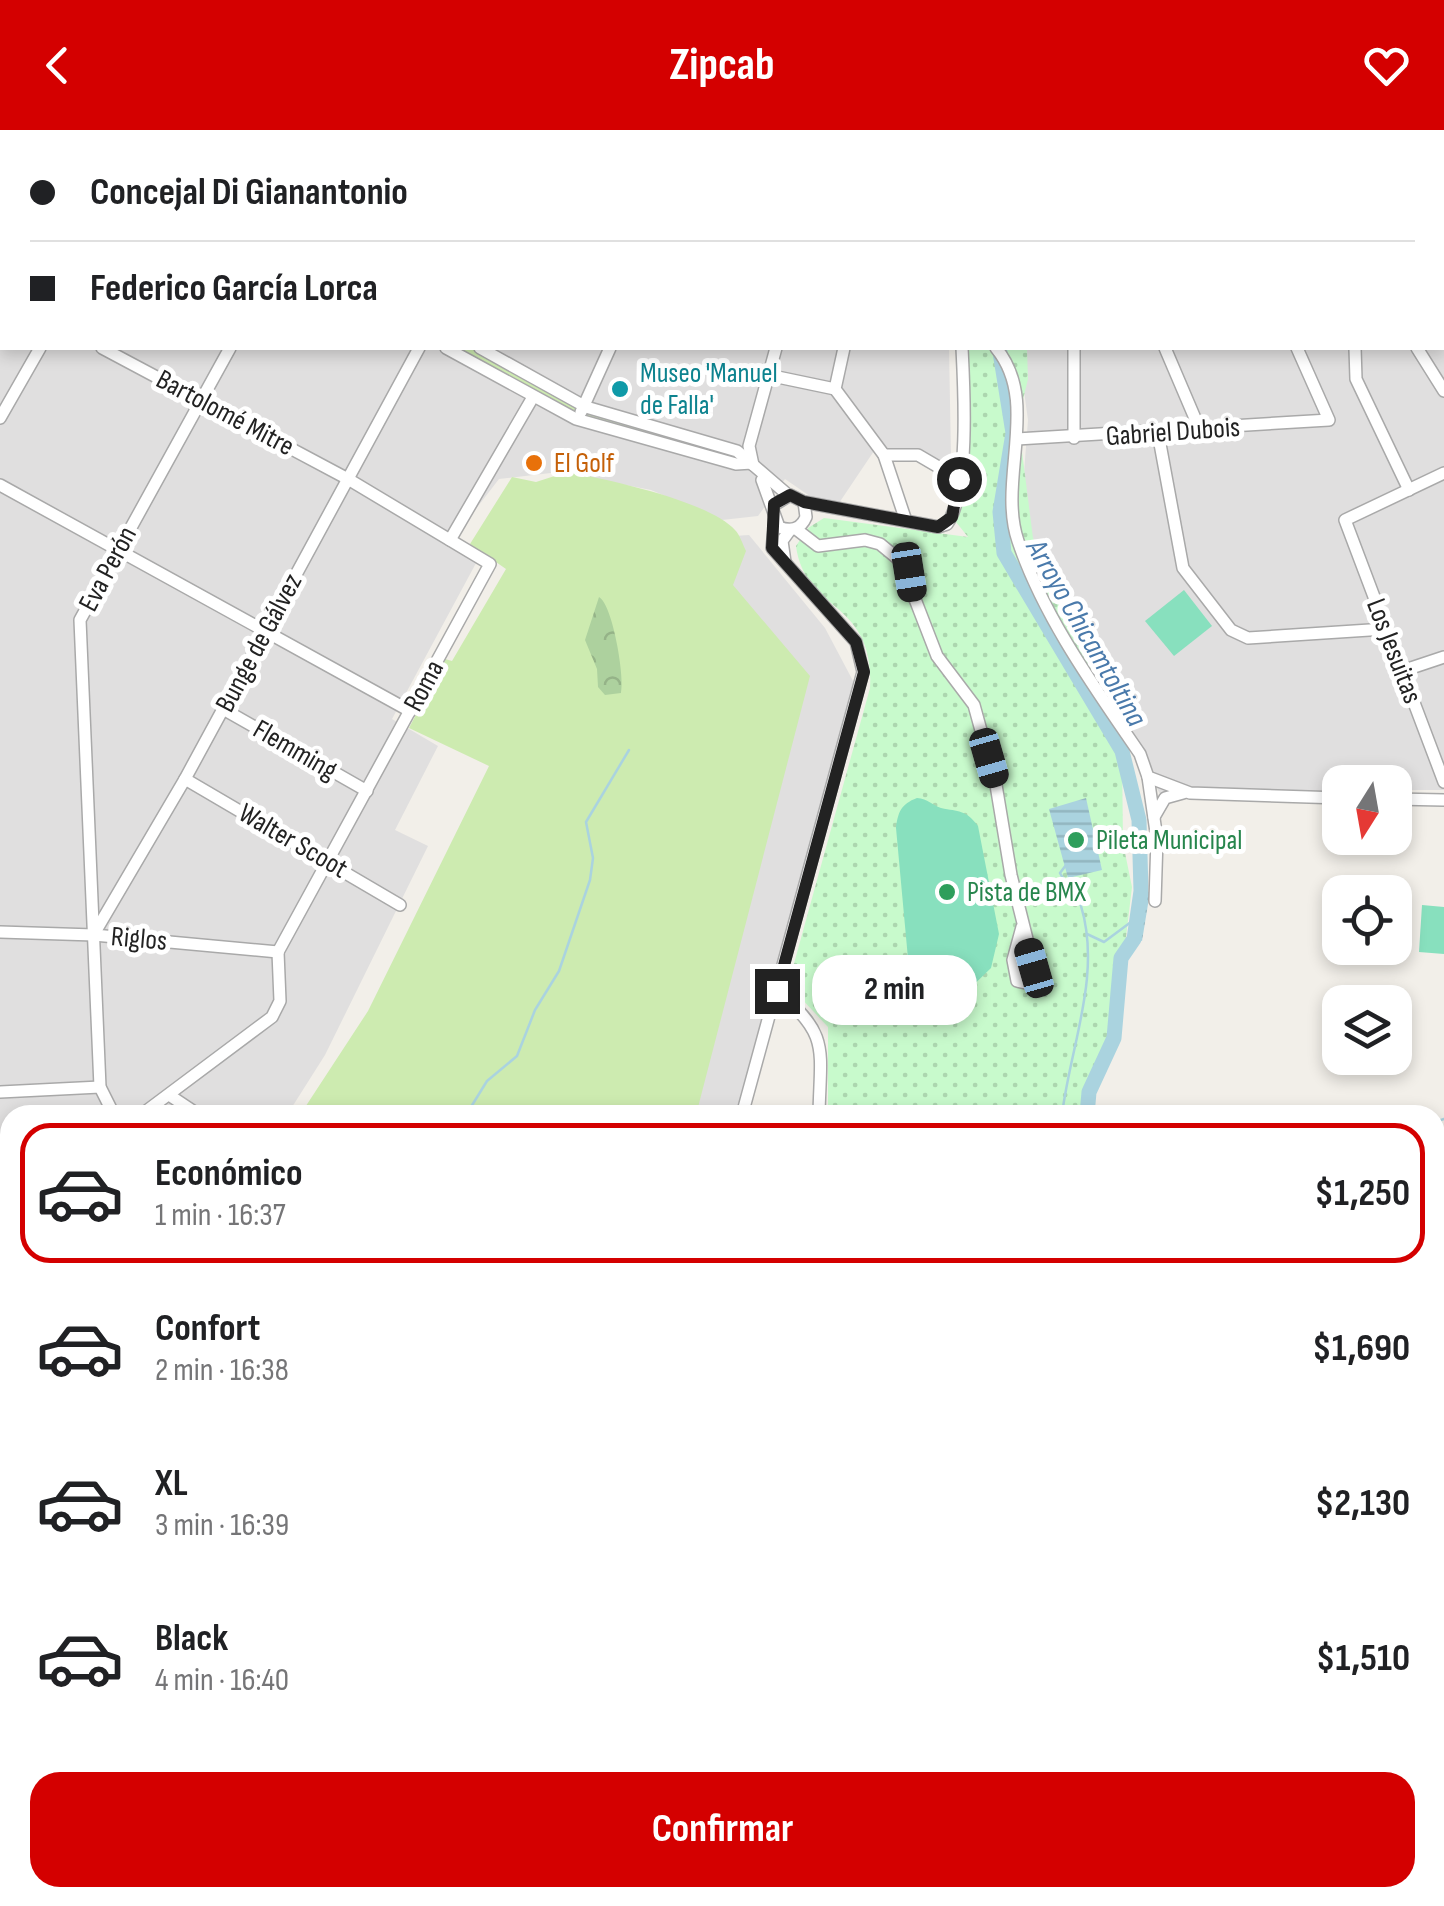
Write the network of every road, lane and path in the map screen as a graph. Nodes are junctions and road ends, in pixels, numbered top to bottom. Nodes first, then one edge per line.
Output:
1 (39, 350) edge
2 (106, 350) edge
3 (229, 350) edge
4 (418, 350) edge
5 (450, 350) edge
6 (484, 350) edge
7 (609, 350) edge
8 (775, 350) edge
9 (844, 350) edge
10 (962, 350) edge
11 (998, 350) edge
12 (1074, 350) edge
13 (1166, 350) edge
14 (1297, 350) edge
15 (1354, 350) edge
16 (1418, 350) edge
17 (768, 375) junction
18 (836, 389) junction
19 (1444, 392) edge
20 (533, 397) junction
21 (201, 400) junction
22 (586, 406) junction
23 (0, 418) edge
24 (576, 419) junction
25 (1200, 430) junction
26 (1158, 433) junction
27 (1074, 438) junction
28 (1017, 439) junction
29 (884, 454) junction
30 (752, 463) junction
31 (1444, 473) edge
32 (348, 479) junction
33 (959, 479) junction
34 (0, 485) edge
35 (1409, 490) junction
36 (788, 495) junction
37 (804, 502) junction
38 (774, 504) junction
39 (906, 521) junction
40 (775, 522) junction
41 (793, 529) junction
42 (450, 540) junction
43 (117, 549) junction
44 (786, 566) junction
45 (1384, 629) junction
46 (265, 633) junction
47 (1444, 657) edge
48 (1402, 671) junction
49 (224, 709) junction
50 (410, 711) junction
51 (1148, 777) junction
52 (185, 779) junction
53 (1444, 782) edge
54 (367, 790) junction
55 (1185, 792) junction
56 (1322, 797) edge
57 (1412, 799) edge
58 (1444, 800) edge
59 (1154, 817) junction
60 (328, 860) junction
61 (1155, 901) dead end
62 (400, 905) dead end
63 (1022, 927) junction
64 (0, 932) edge
65 (94, 935) junction
66 (278, 952) junction
67 (777, 991) junction
68 (100, 1087) junction
69 (0, 1092) edge
70 (169, 1095) junction
71 (109, 1105) edge
72 (154, 1105) edge
73 (184, 1105) edge
74 (745, 1105) edge
75 (819, 1105) edge

1 - 23 street
2 - 21 street, Bartolomé Mitre
3 - 21 street, Eva Perón
4 - 32 street, Bunge de Gálvez
5 - 20 street
6 - 22 street
7 - 22 street
8 - 17 street
9 - 18 street
10 - 33 street
11 - 28 street
12 - 27 street
13 - 25 street
14 - 25 street, Gabriel Dubois
15 - 35 street
16 - 19 street
17 - 18 street
17 - 30 street
18 - 29 street
20 - 24 street
20 - 42 street
21 - 32 street, Bartolomé Mitre
21 - 43 street, Eva Perón
22 - 24 street
22 - 30 street
24 - 30 street
25 - 26 street, Gabriel Dubois
26 - 27 street, Gabriel Dubois
26 - 45 street
27 - 28 street, Gabriel Dubois
28 - 51 street
29 - 33 street
29 - 39 street
30 - 36 street
30 - 38 street
31 - 35 street
32 - 42 street, Roma
32 - 46 street, Bunge de Gálvez
33 - 39 street
34 - 43 street
35 - 45 street, Los Jesuitas
36 - 37 street
36 - 38 street
37 - 39 street
37 - 41 street
38 - 40 street
40 - 41 street
40 - 44 street
41 - 44 street
41 - 63 street
42 - 50 street, Roma
43 - 46 street
43 - 65 street, Eva Perón
44 - 67 street
45 - 48 street, Los Jesuitas
46 - 49 street, Bunge de Gálvez
46 - 50 street
47 - 48 street
48 - 53 street, Los Jesuitas
49 - 52 street, Bunge de Gálvez
49 - 54 street, Flemming
50 - 54 street, Roma
51 - 55 street
51 - 59 street
52 - 60 street, Walter Scoot
52 - 65 street, Bunge de Gálvez
54 - 60 street, Roma
55 - 56 street
55 - 59 street
57 - 58 street
59 - 61 street
60 - 62 street, Walter Scoot
60 - 66 street, Roma
63 - 63 street
64 - 65 street, Riglos
65 - 66 street, Riglos
65 - 68 street, Eva Perón
66 - 70 street
67 - 74 street
67 - 75 street
68 - 69 street
68 - 71 street
70 - 72 street
70 - 73 street

